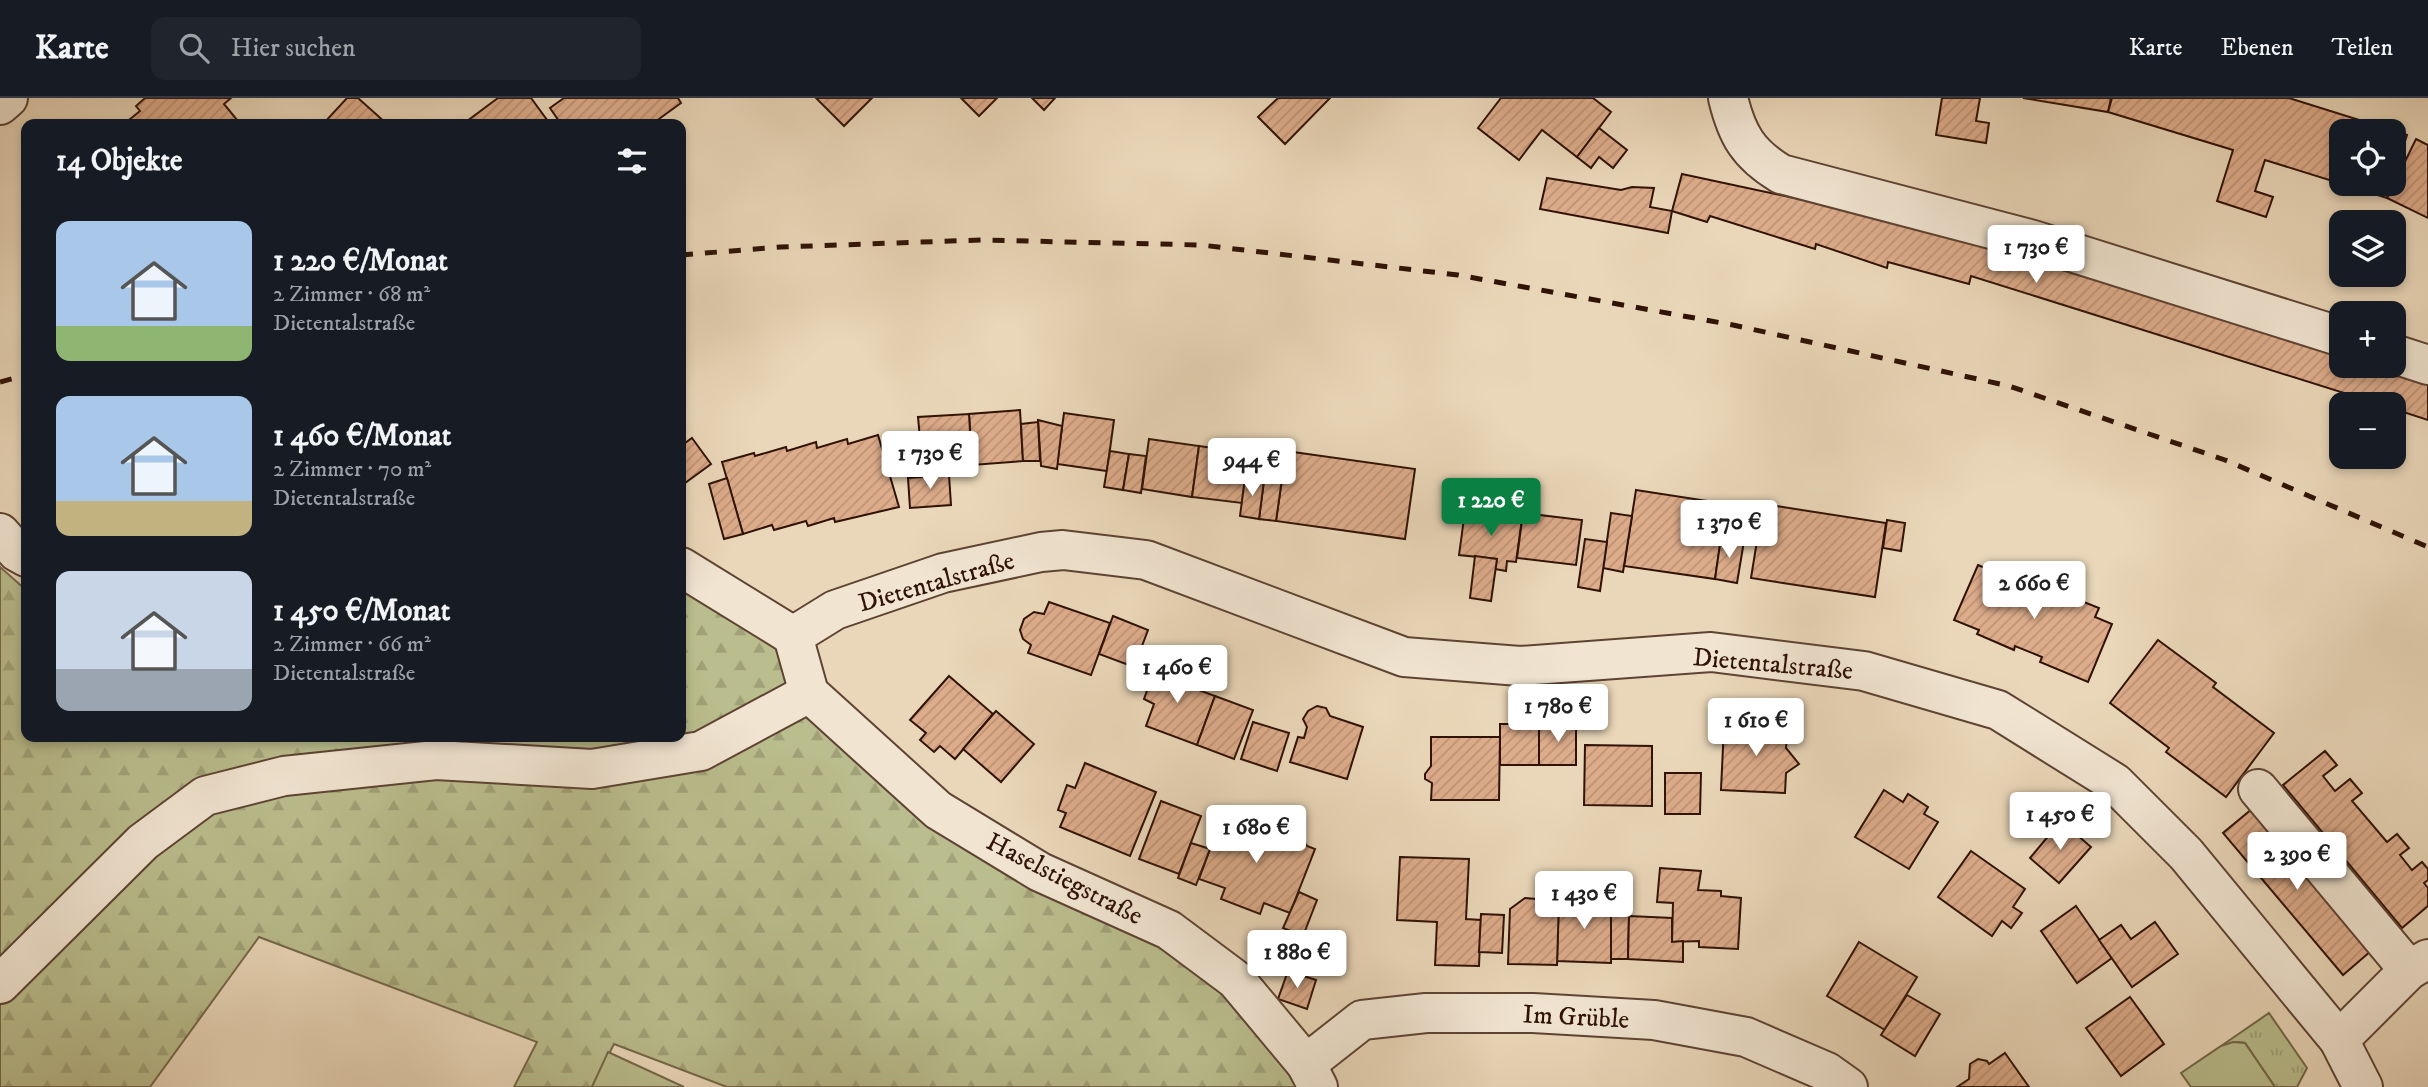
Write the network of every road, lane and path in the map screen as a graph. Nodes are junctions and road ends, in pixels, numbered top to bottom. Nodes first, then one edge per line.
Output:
1 (8, 98) edge
2 (1728, 98) edge
3 (0, 105) edge
4 (2329, 333) edge
5 (2406, 358) edge
6 (2428, 365) edge
7 (0, 533) edge
8 (21, 554) edge
9 (686, 571) edge
10 (793, 636) junction
11 (809, 693) junction
12 (2258, 789) dead end
13 (2418, 965) edge
14 (0, 984) edge
15 (2339, 1040) junction
16 (1312, 1076) edge
17 (1848, 1087) edge
18 (2363, 1087) edge

1 - 3 street
2 - 4 street
5 - 6 street
7 - 8 street
9 - 10 street
10 - 11 street
10 - 15 street, Dietentalstraße
11 - 14 street
11 - 16 street, Haselstiegstraße
12 - 13 street
13 - 15 street
15 - 18 street, Dietentalstraße
16 - 17 street, Im Grüble

